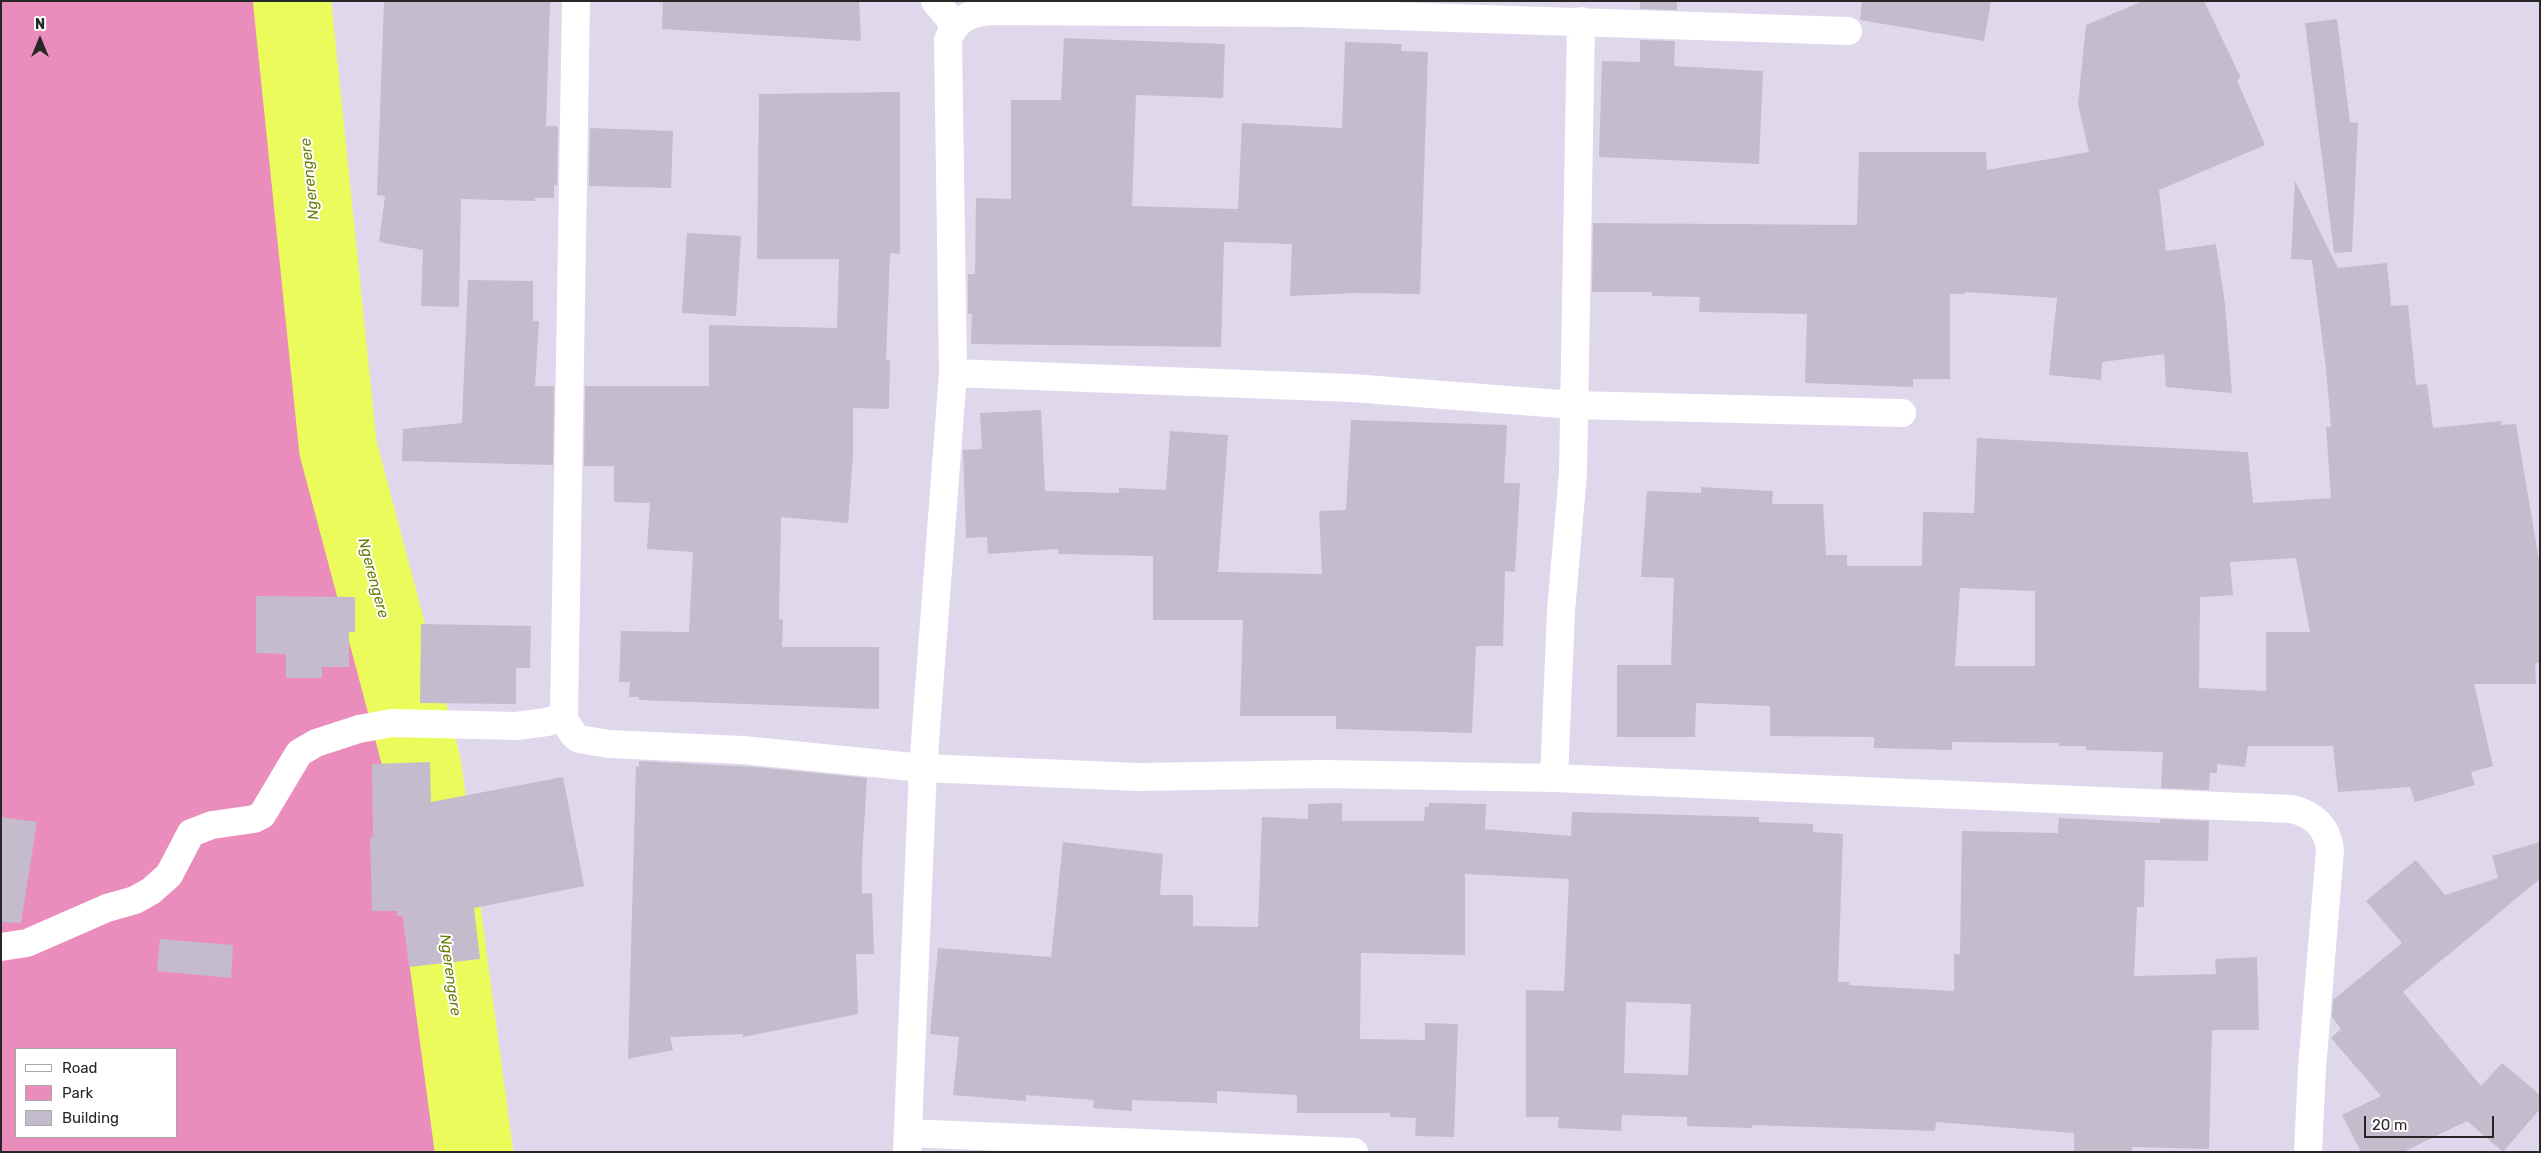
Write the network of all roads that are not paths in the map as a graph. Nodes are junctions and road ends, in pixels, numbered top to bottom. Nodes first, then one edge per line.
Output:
1 (576, 1) edge
2 (935, 1) edge
3 (1581, 21) junction
4 (955, 25) junction
5 (1848, 31) dead end
6 (952, 373) junction
7 (1574, 405) junction
8 (1902, 413) dead end
9 (564, 716) junction
10 (923, 768) junction
11 (1554, 778) junction
12 (1, 947) edge
13 (908, 1142) edge
14 (1354, 1152) edge
15 (2308, 1152) edge

1 - 9 street
2 - 4 street
3 - 4 street
3 - 5 street
3 - 7 street
4 - 6 street
6 - 7 street
6 - 10 street
7 - 8 street
7 - 11 street
9 - 10 street
9 - 12 street
10 - 11 street
10 - 13 street
11 - 15 street
13 - 14 street

